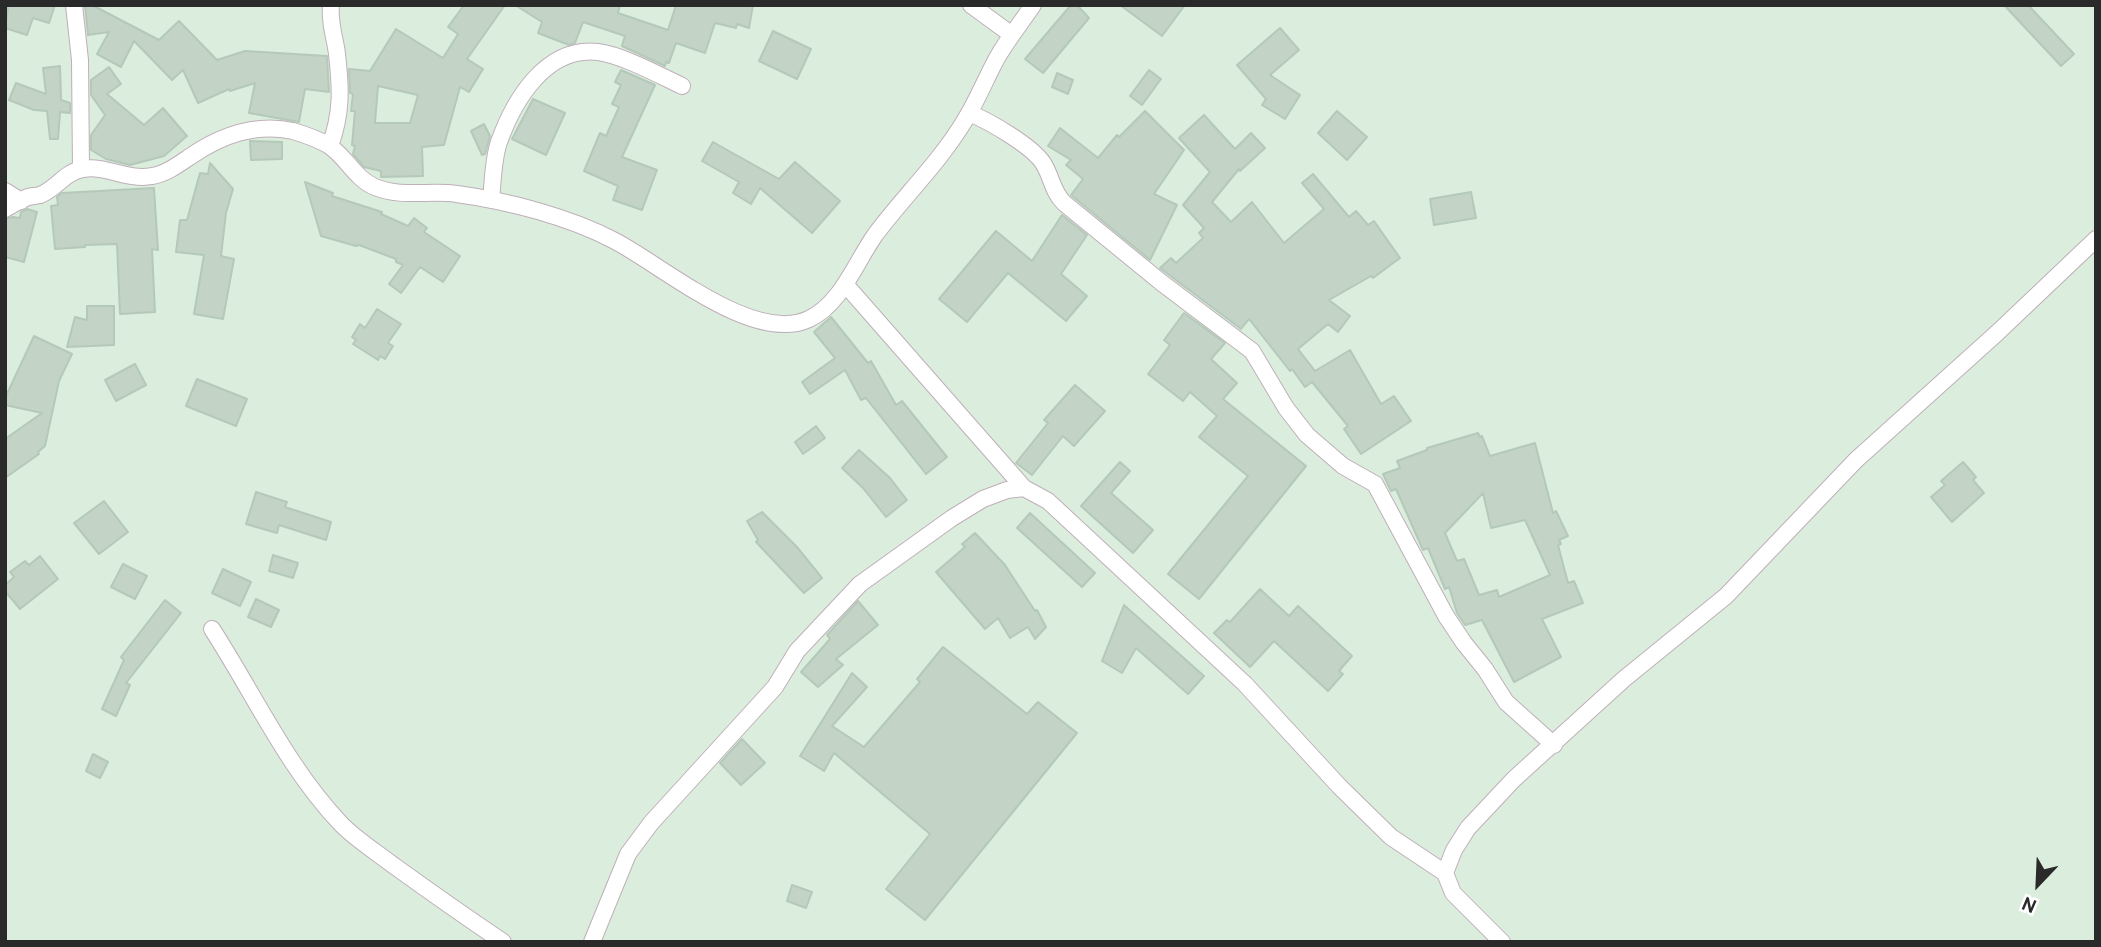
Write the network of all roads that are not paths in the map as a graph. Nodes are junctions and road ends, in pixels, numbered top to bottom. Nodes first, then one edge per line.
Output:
1 (74, 5) edge
2 (331, 5) edge
3 (971, 5) edge
4 (1033, 5) edge
5 (1012, 35) junction
6 (682, 86) dead end
7 (969, 113) junction
8 (330, 146) junction
9 (81, 169) junction
10 (5, 191) edge
11 (491, 200) junction
12 (21, 201) junction
13 (5, 209) edge
14 (2096, 239) edge
15 (845, 285) junction
16 (1024, 488) junction
17 (212, 629) dead end
18 (1554, 745) junction
19 (1445, 873) junction
20 (503, 942) edge
21 (592, 942) edge
22 (1502, 942) edge

1 - 9 street
2 - 8 street
3 - 5 street
4 - 5 street
5 - 7 street
6 - 11 street
7 - 15 street
7 - 18 street
8 - 9 street
8 - 11 street
9 - 12 street
10 - 12 street
11 - 15 street
12 - 13 street
14 - 18 street
15 - 16 street
16 - 19 street
16 - 21 street
17 - 20 street
18 - 19 street
19 - 22 street

